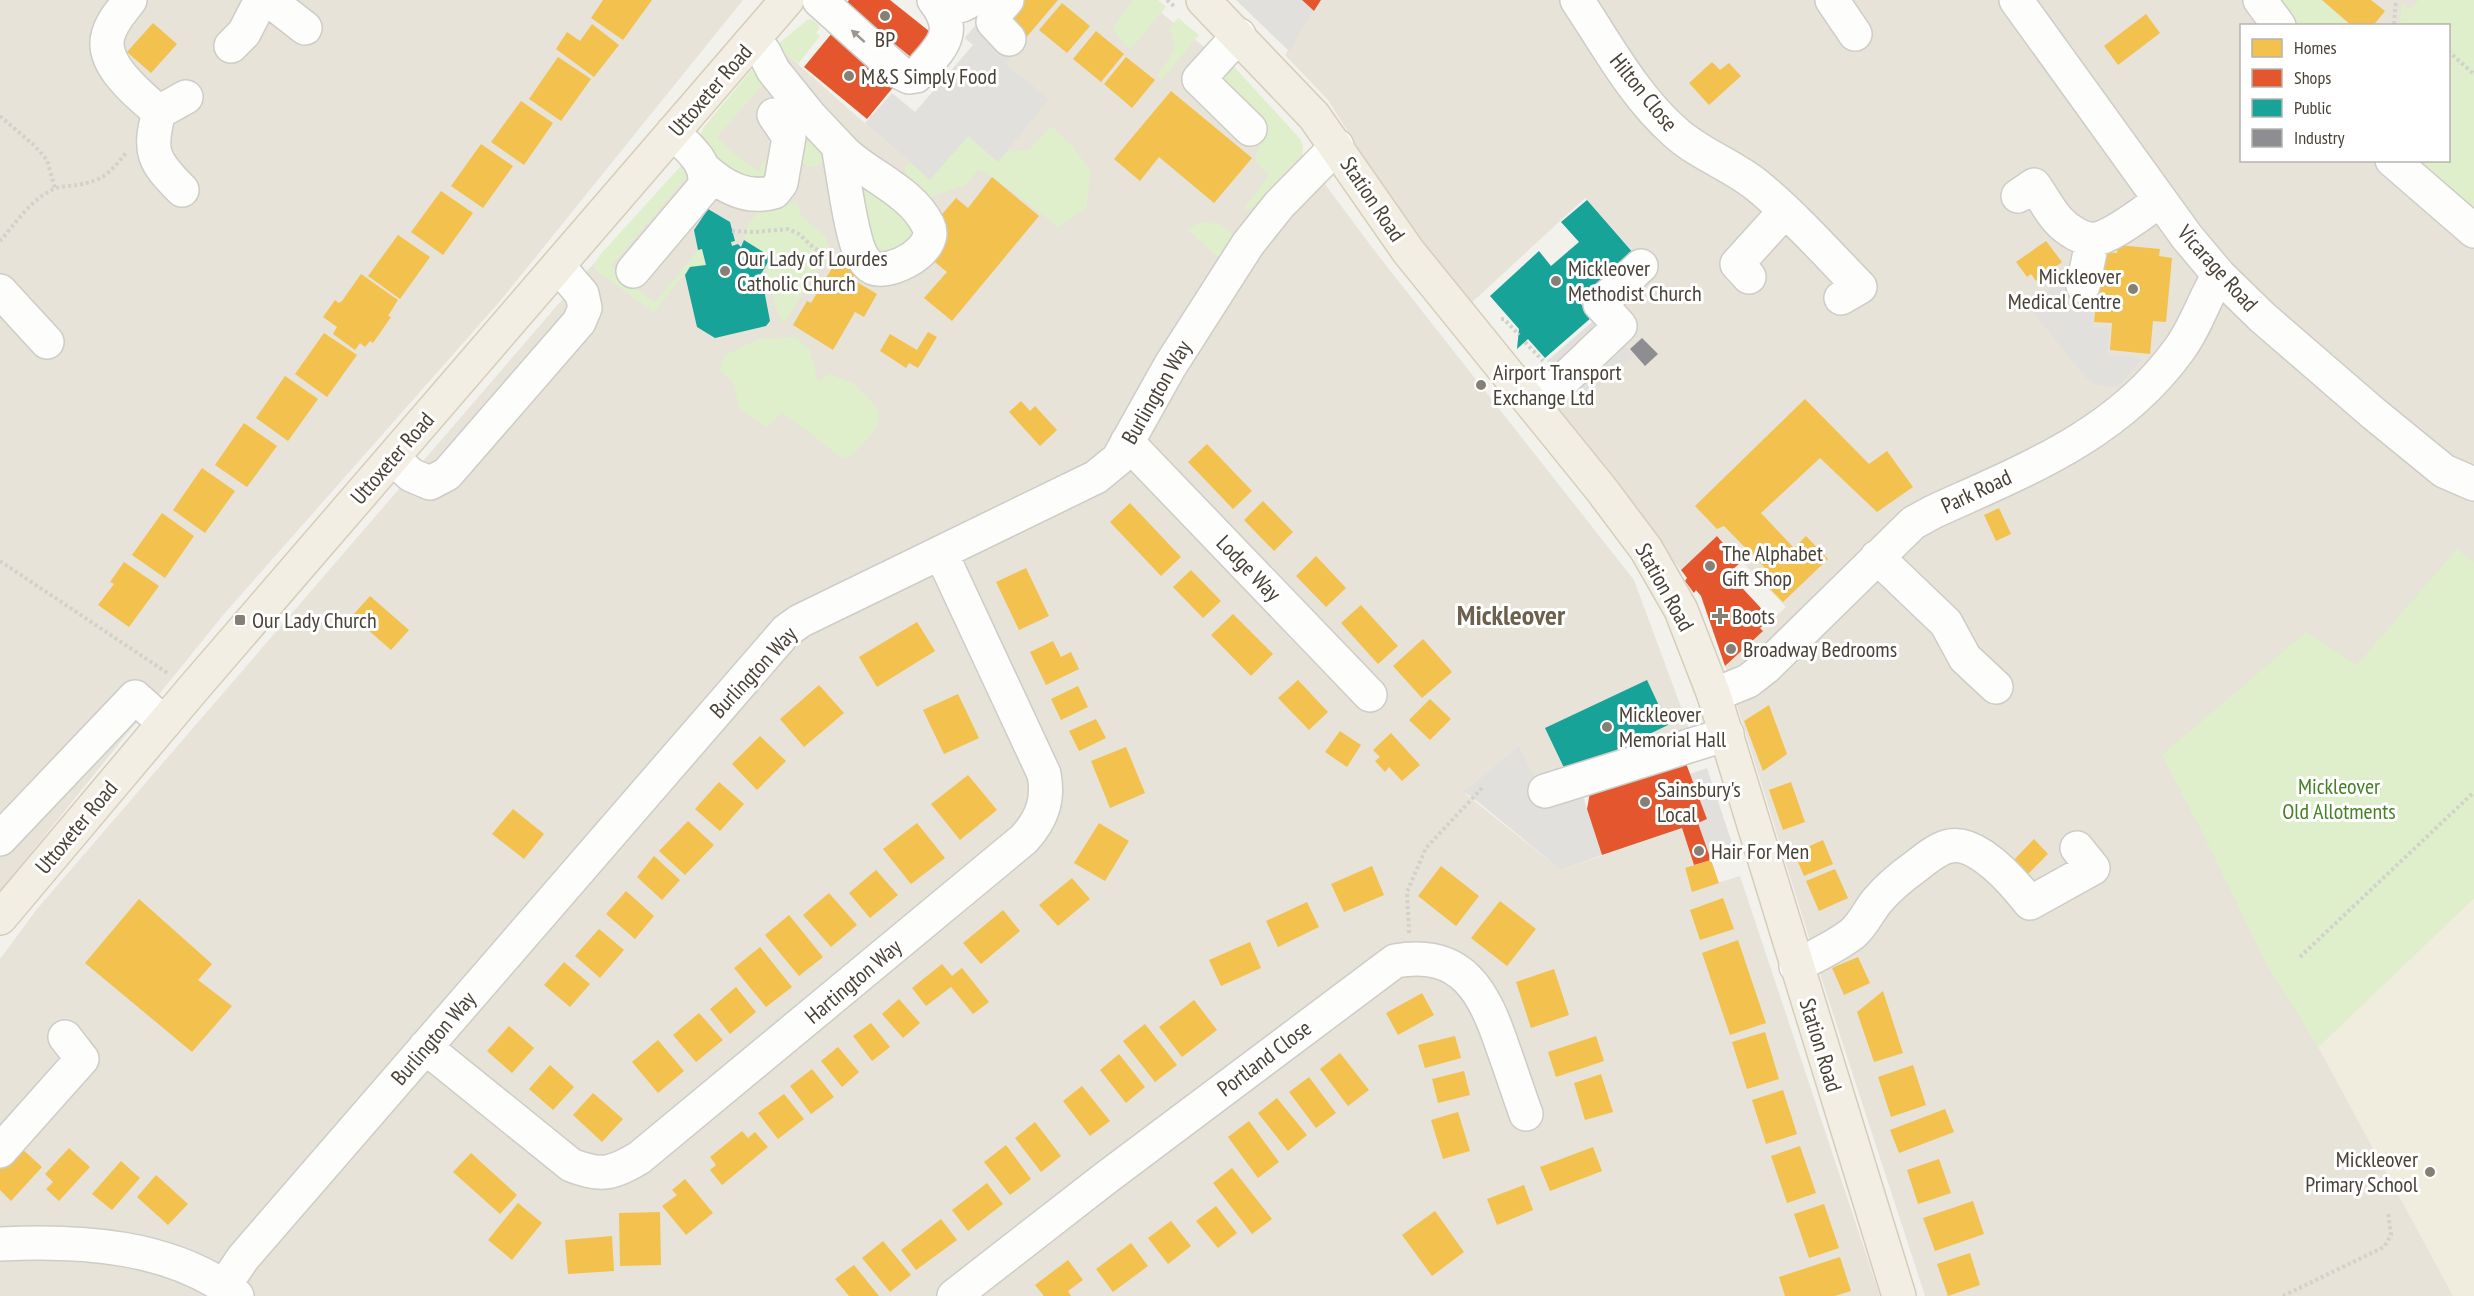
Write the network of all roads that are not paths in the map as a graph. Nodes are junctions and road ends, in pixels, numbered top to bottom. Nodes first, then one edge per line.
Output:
1 (130, 0) edge
2 (261, 0) edge
3 (269, 0) edge
4 (787, 0) edge
5 (819, 0) edge
6 (934, 0) edge
7 (971, 0) edge
8 (1007, 0) edge
9 (1203, 0) edge
10 (1577, 0) edge
11 (1832, 0) edge
12 (2016, 0) edge
13 (2260, 0) edge
14 (2278, 24) edge
15 (305, 28) dead end
16 (1855, 34) dead end
17 (1239, 35) junction
18 (1009, 39) dead end
19 (750, 43) junction
20 (231, 46) dead end
21 (774, 115) dead end
22 (1250, 129) dead end
23 (673, 132) junction
24 (838, 146) dead end
25 (1337, 146) junction
26 (2393, 162) edge
27 (704, 170) junction
28 (182, 190) dead end
29 (2018, 196) dead end
30 (2160, 200) junction
31 (1785, 211) junction
32 (2474, 231) edge
33 (2096, 239) junction
34 (558, 266) junction
35 (1641, 266) dead end
36 (633, 271) dead end
37 (2219, 275) junction
38 (1749, 278) dead end
39 (2083, 286) dead end
40 (0, 291) edge
41 (1841, 298) dead end
42 (47, 342) dead end
43 (1535, 406) junction
44 (1127, 442) junction
45 (393, 458) junction
46 (2467, 473) edge
47 (940, 553) junction
48 (1877, 557) junction
49 (1996, 687) dead end
50 (1370, 695) dead end
51 (1714, 695) junction
52 (164, 723) junction
53 (1726, 734) junction
54 (1545, 791) dead end
55 (0, 839) edge
56 (2077, 848) dead end
57 (0, 918) edge
58 (1796, 966) junction
59 (65, 1037) dead end
60 (425, 1047) junction
61 (1526, 1114) dead end
62 (0, 1151) edge
63 (0, 1244) edge
64 (230, 1291) edge
65 (954, 1296) edge
66 (1899, 1296) edge

1 - 28 street
2 - 20 street
3 - 15 street
4 - 19 main road, Uttoxeter Road
6 -> 5 street
6 - 7 street
8 - 18 street
9 - 17 main road, Station Road
10 - 31 street, Hilton Close
11 - 16 street
12 - 30 street, Vicarage Road
13 - 14 street
17 - 22 street
17 - 25 main road, Station Road
19 - 23 main road, Uttoxeter Road
19 - 24 street
21 - 27 street
23 - 27 street
23 - 34 main road, Uttoxeter Road
25 - 43 main road, Station Road
25 - 44 street, Burlington Way
26 - 32 street
27 - 36 street
29 - 33 street
30 - 33 street
30 - 37 street, Vicarage Road
31 - 38 street
31 - 41 street, Hilton Close
33 - 39 street
34 - 45 main road, Uttoxeter Road
34 - 45 street
35 - 43 street
37 - 46 street, Vicarage Road
37 - 48 street, Park Road
40 - 42 street
43 - 51 main road, Station Road
44 - 47 street, Burlington Way
44 - 50 street, Lodge Way
45 - 52 main road, Uttoxeter Road
47 - 60 street, Burlington Way
47 - 60 street, Hartington Way
48 - 49 street
48 - 51 street, Park Road
51 - 53 main road, Station Road
52 - 55 street
52 - 57 main road, Uttoxeter Road
53 - 54 street
53 - 58 main road, Station Road
56 - 58 street
58 - 66 main road, Station Road
59 - 62 street
60 - 64 street, Burlington Way
61 - 65 street, Portland Close
63 - 64 street

